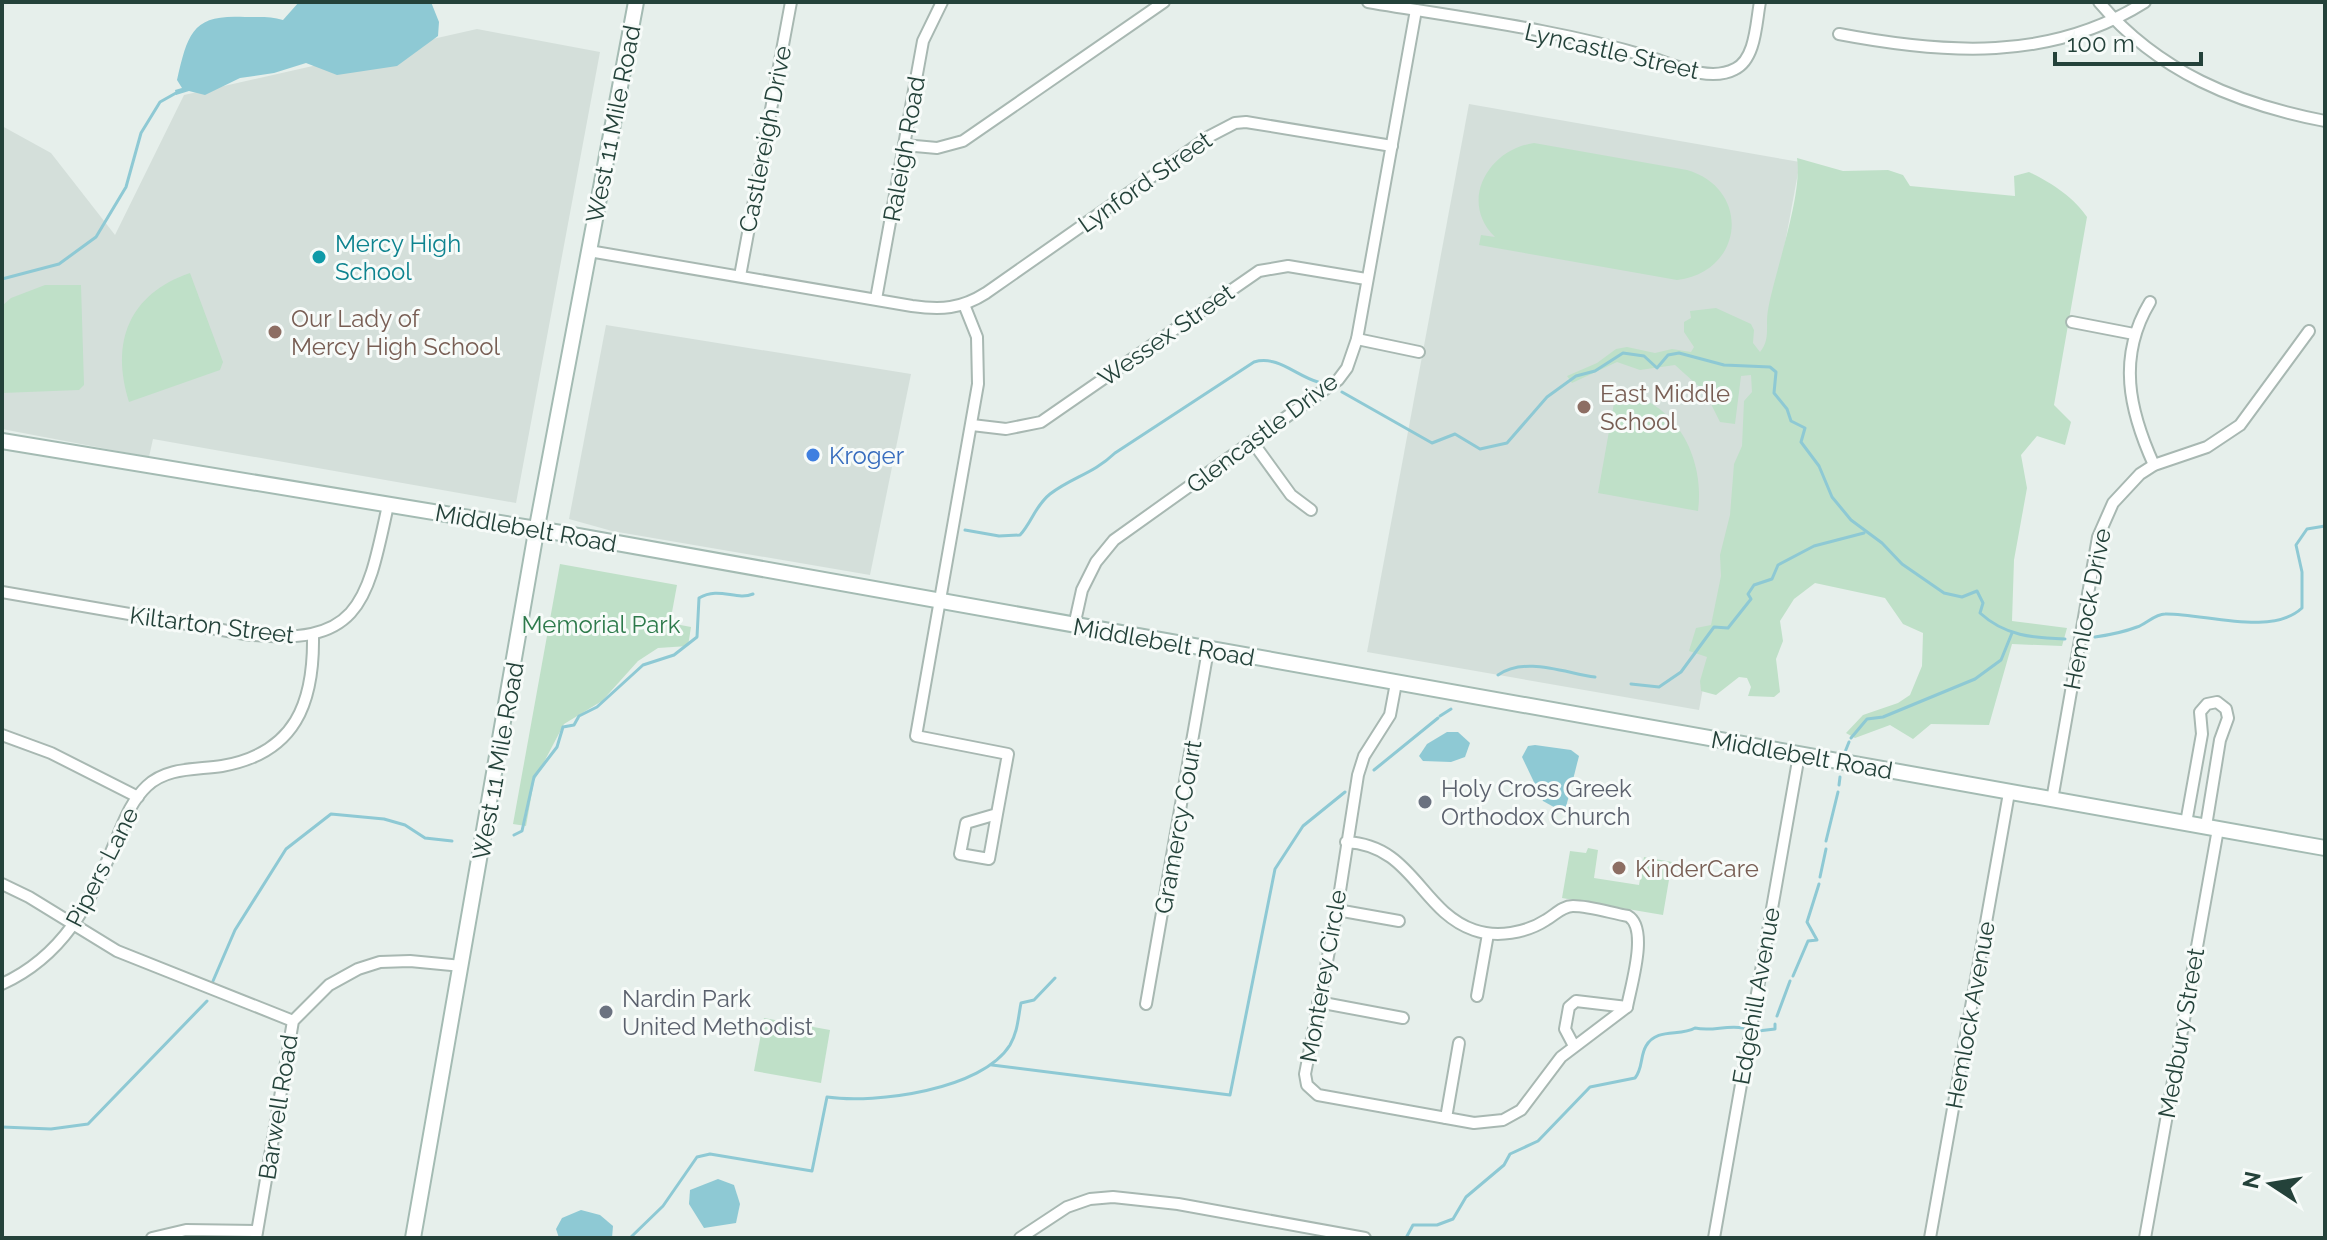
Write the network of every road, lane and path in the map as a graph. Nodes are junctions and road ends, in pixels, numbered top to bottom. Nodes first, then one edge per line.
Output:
1 (636, 2) edge
2 (791, 2) edge
3 (942, 2) edge
4 (1164, 2) edge
5 (1368, 2) edge
6 (1760, 2) edge
7 (2099, 2) edge
8 (2145, 2) edge
9 (1416, 10) junction
10 (2115, 20) junction
11 (1839, 34) dead end
12 (2325, 121) edge
13 (904, 145) junction
14 (1392, 146) junction
15 (589, 251) junction
16 (740, 276) junction
17 (1366, 279) junction
18 (876, 299) junction
19 (2150, 302) dead end
20 (965, 307) junction
21 (2072, 322) dead end
22 (2309, 331) dead end
23 (2134, 334) junction
24 (1357, 339) junction
25 (1419, 352) dead end
26 (972, 425) junction
27 (2, 441) edge
28 (1254, 444) junction
29 (2154, 465) junction
30 (388, 505) junction
31 (1311, 510) dead end
32 (536, 532) junction
33 (2, 592) edge
34 (940, 602) junction
35 (1074, 626) junction
36 (313, 636) junction
37 (1208, 650) junction
38 (1396, 683) junction
39 (2, 735) edge
40 (1799, 755) junction
41 (2009, 793) junction
42 (138, 797) junction
43 (2052, 800) junction
44 (997, 814) junction
45 (2186, 823) junction
46 (2212, 828) junction
47 (1346, 842) junction
48 (2325, 848) edge
49 (2, 884) edge
50 (1337, 910) junction
51 (1399, 921) dead end
52 (75, 926) junction
53 (1488, 934) junction
54 (462, 966) junction
55 (2, 984) edge
56 (1477, 996) dead end
57 (1318, 1002) junction
58 (1146, 1004) dead end
59 (1627, 1007) junction
60 (1403, 1018) dead end
61 (293, 1021) junction
62 (1459, 1043) dead end
63 (1574, 1046) junction
64 (1446, 1118) junction
65 (257, 1235) edge
66 (152, 1238) edge
67 (413, 1238) edge
68 (1020, 1238) edge
69 (1365, 1238) edge
70 (1714, 1238) edge
71 (1930, 1238) edge
72 (2145, 1238) edge

1 - 15 street, West 11 Mile Road
2 - 16 street, Castlereigh Drive
3 - 13 street, Raleigh Road
4 - 13 street
5 - 9 street, Lyncastle Street
6 - 9 street, Lyncastle Street
7 - 10 street
8 - 10 street
9 - 14 street, Glencastle Drive
10 - 11 street
10 - 12 street
13 - 18 street, Raleigh Road
14 - 17 street, Glencastle Drive
14 - 20 street, Lynford Street
15 - 16 street
15 - 32 street, West 11 Mile Road
16 - 18 street
17 - 24 street, Glencastle Drive
17 - 26 street, Wessex Street
18 - 20 street
19 - 23 street
20 - 26 street
21 - 23 street
22 - 29 street
23 - 29 street
24 - 25 street
24 - 28 street, Glencastle Drive
26 - 34 street
27 - 30 street, Middlebelt Road
28 - 31 street
28 - 35 street, Glencastle Drive
29 - 43 street, Hemlock Drive
30 - 32 street, Middlebelt Road
30 - 36 street, Kiltarton Street
32 - 34 street, Middlebelt Road
32 - 54 street, West 11 Mile Road
33 - 36 street, Kiltarton Street
34 - 35 street, Middlebelt Road
34 - 44 street
35 - 37 street, Middlebelt Road
36 - 42 street, Pipers Lane
37 - 38 street, Middlebelt Road
37 - 58 street, Gramercy Court
38 - 40 street, Middlebelt Road
38 - 47 street, Monterey Circle
39 - 42 street
40 - 41 street, Middlebelt Road
40 - 70 street, Edgehill Avenue
41 - 43 street, Middlebelt Road
41 - 71 street, Hemlock Avenue
42 - 52 street, Pipers Lane
43 - 45 street, Middlebelt Road
44 - 44 street
45 - 46 street, Middlebelt Road
45 - 46 street, Medbury Street
46 - 48 street, Middlebelt Road
46 - 72 street, Medbury Street
47 - 50 street, Monterey Circle
47 - 53 street
49 - 52 street
50 - 51 street
50 - 57 street, Monterey Circle
52 - 55 street, Pipers Lane
52 - 61 street
53 - 56 street
53 - 59 street
54 - 61 street, Barwell Road
54 - 67 street, West 11 Mile Road
57 - 60 street
57 - 64 street, Monterey Circle
59 - 63 street, Monterey Circle
59 - 63 street
61 - 65 street, Barwell Road
62 - 64 street
63 - 64 street, Monterey Circle
65 - 66 street
68 - 69 street

